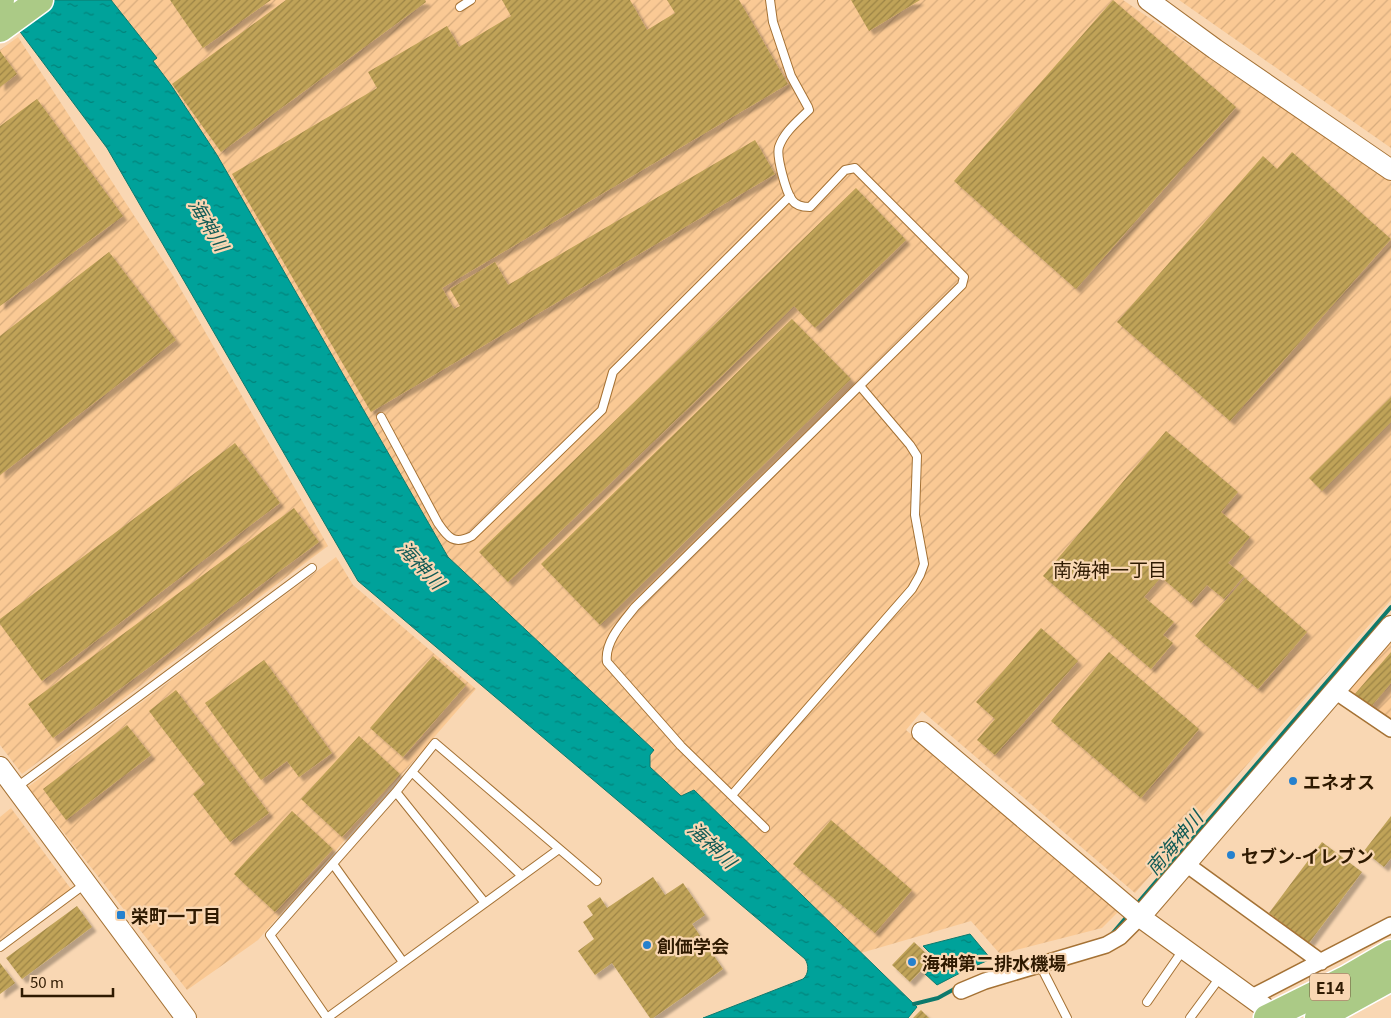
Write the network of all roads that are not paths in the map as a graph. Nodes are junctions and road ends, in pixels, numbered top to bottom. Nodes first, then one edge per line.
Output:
1 (40, 0) edge
2 (471, 0) edge
3 (770, 0) edge
4 (1148, 0) edge
5 (460, 7) dead end
6 (0, 29) edge
7 (1391, 170) edge
8 (790, 196) junction
9 (860, 386) junction
10 (381, 417) dead end
11 (312, 568) dead end
12 (1391, 626) edge
13 (1335, 691) junction
14 (1391, 729) edge
15 (922, 732) dead end
16 (0, 768) edge
17 (412, 772) junction
18 (15, 788) junction
19 (396, 792) junction
20 (732, 795) junction
21 (765, 828) dead end
22 (559, 849) junction
23 (333, 864) junction
24 (1186, 864) junction
25 (522, 876) junction
26 (597, 881) dead end
27 (86, 883) junction
28 (484, 903) junction
29 (1140, 917) junction
30 (1391, 925) edge
31 (0, 947) edge
32 (1184, 949) junction
33 (1391, 953) edge
34 (403, 962) junction
35 (1321, 962) junction
36 (1040, 965) junction
37 (1221, 976) junction
38 (1391, 978) edge
39 (961, 991) dead end
40 (1391, 994) edge
41 (1147, 1002) dead end
42 (1260, 1008) edge
43 (186, 1018) edge
44 (327, 1018) edge
45 (1067, 1018) edge
46 (1190, 1018) edge
47 (1318, 1018) edge
48 (1343, 1018) edge

1 - 6 highway
2 - 5 lane
3 - 8 lane
4 - 7 street
8 - 9 lane
8 - 10 lane
9 - 20 lane
9 - 20 lane
11 - 18 lane
12 - 13 street
13 - 14 street
13 - 24 street
15 - 29 street
16 - 18 street
17 - 19 lane
17 - 22 lane
17 - 25 lane
18 - 27 street
19 - 23 lane
19 - 28 lane
20 - 21 lane
22 - 25 lane
22 - 26 lane
23 - 34 lane
23 - 44 lane
24 - 29 street
24 - 35 street
25 - 28 lane
27 - 31 lane
27 - 43 street
28 - 34 lane
29 - 32 street
29 - 36 street
30 - 35 street
32 - 37 street
32 - 41 lane
33 - 42 highway, E14
34 - 44 lane
35 - 42 street
36 - 39 street
36 - 45 lane
37 - 42 street
37 - 46 lane
38 - 47 highway, E14
40 - 48 highway

